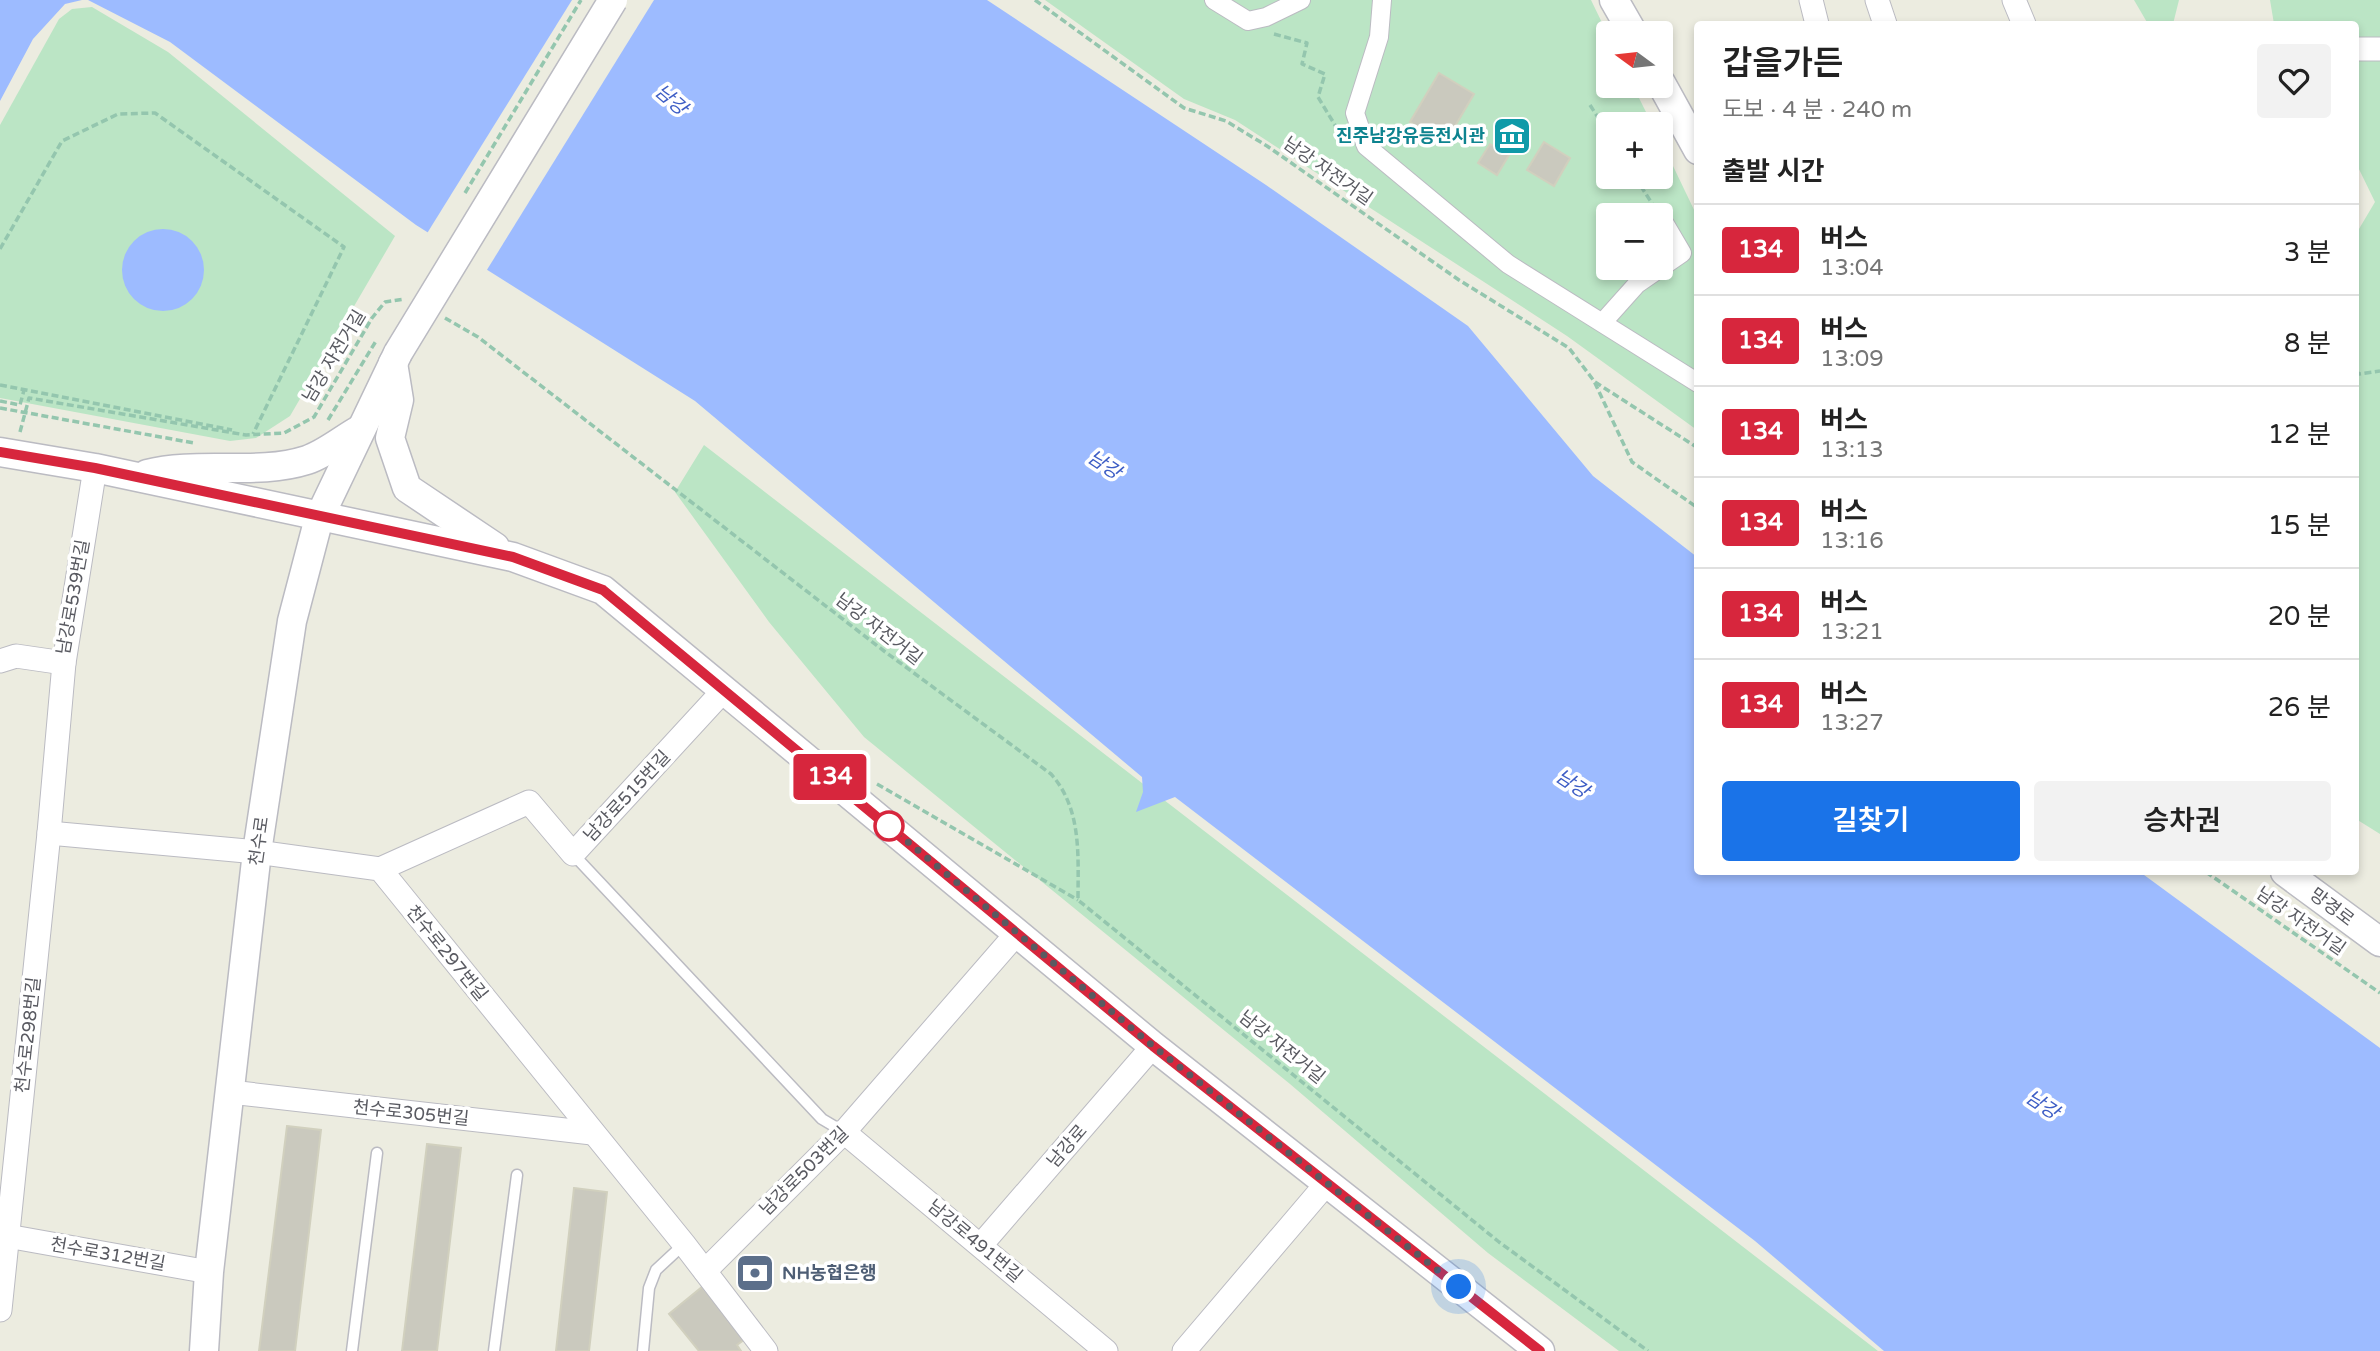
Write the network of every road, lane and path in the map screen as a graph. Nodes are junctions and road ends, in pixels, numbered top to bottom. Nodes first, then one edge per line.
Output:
1 (613, 0) edge
2 (1035, 0) edge
3 (1214, 0) edge
4 (1301, 0) edge
5 (1382, 0) edge
6 (1615, 0) edge
7 (1811, 0) edge
8 (1877, 0) edge
9 (2014, 0) edge
10 (1626, 21) edge
11 (1816, 21) edge
12 (1884, 21) edge
13 (2023, 21) edge
14 (1262, 31) dead end
15 (2359, 49) edge
16 (2380, 50) edge
17 (1669, 98) edge
18 (1590, 105) dead end
19 (1596, 115) edge
20 (1362, 134) junction
21 (1694, 143) edge
22 (1673, 238) edge
23 (0, 250) edge
24 (1673, 259) edge
25 (1643, 280) edge
26 (410, 298) dead end
27 (444, 317) dead end
28 (1603, 322) junction
29 (396, 358) junction
30 (2380, 371) edge
31 (2359, 374) edge
32 (1694, 380) edge
33 (1594, 381) junction
34 (0, 385) edge
35 (24, 390) junction
36 (0, 401) edge
37 (0, 408) edge
38 (24, 413) junction
39 (328, 420) dead end
40 (319, 427) dead end
41 (359, 430) junction
42 (254, 434) junction
43 (194, 443) dead end
44 (1694, 445) edge
45 (8, 454) edge
46 (95, 468) junction
47 (136, 477) junction
48 (1694, 505) edge
49 (319, 518) junction
50 (513, 557) junction
51 (0, 661) edge
52 (64, 663) junction
53 (724, 690) junction
54 (866, 778) dead end
55 (49, 833) junction
56 (257, 852) junction
57 (573, 854) junction
58 (380, 869) junction
59 (2210, 875) edge
60 (2289, 875) edge
61 (1078, 900) junction
62 (1017, 933) junction
63 (2380, 942) edge
64 (2380, 993) edge
65 (1153, 1046) junction
66 (230, 1092) junction
67 (844, 1132) junction
68 (592, 1133) junction
69 (377, 1153) dead end
70 (517, 1175) dead end
71 (1326, 1183) junction
72 (3, 1233) edge
73 (684, 1244) junction
74 (981, 1245) junction
75 (705, 1271) junction
76 (209, 1272) junction
77 (0, 1310) edge
78 (204, 1351) edge
79 (352, 1351) edge
80 (494, 1351) edge
81 (643, 1351) edge
82 (766, 1351) edge
83 (1106, 1351) edge
84 (1184, 1351) edge
85 (1540, 1351) edge
86 (1648, 1351) edge

1 - 29 street, 천수로, bridge
2 - 33 path, 남강 자전거길
3 - 4 street
5 - 20 street
6 - 10 street
7 - 11 street
8 - 12 street
9 - 13 street
14 - 20 path
15 - 16 street
17 - 21 street
18 - 19 path
20 - 28 street
22 - 24 street
23 - 42 path
25 - 28 street
26 - 42 path, 남강 자전거길
27 - 61 path, 남강 자전거길
28 - 32 street
29 - 41 street, 천수로
29 - 50 street
30 - 31 path
33 - 44 path, 남강 자전거길
33 - 48 path, 남강 자전거길
34 - 35 path
35 - 36 path
35 - 42 path
37 - 38 path
38 - 42 path, 남강 자전거길
38 - 43 path
38 - 45 path
39 - 40 path
41 - 47 street
41 - 49 street, 천수로
45 - 46 street
46 - 47 street
46 - 52 street, 남강로539번길
47 - 49 street
49 - 50 street
49 - 56 street, 천수로
50 - 53 street
51 - 52 street, 남강로539번길
52 - 55 street, 천수로298번길
53 - 57 street, 남강로515번길
53 - 62 street
54 - 61 path
55 - 56 street
55 - 72 street, 천수로298번길
56 - 58 street
56 - 66 street, 천수로
57 - 58 street, 남강로515번길
57 - 67 lane
58 - 68 street, 천수로297번길
59 - 64 path, 남강 자전거길
60 - 63 street, 망경로
61 - 86 path, 남강 자전거길
62 - 65 street
62 - 67 street, 남강로503번길
65 - 71 street
65 - 74 street, 남강로
66 - 68 street, 천수로305번길
66 - 76 street, 천수로
67 - 74 street, 남강로491번길
67 - 75 street, 남강로503번길
68 - 73 street
69 - 79 lane
70 - 80 lane
71 - 84 street
71 - 85 street
72 - 76 street, 천수로312번길
72 - 77 street, 천수로298번길
73 - 75 street
73 - 81 lane
74 - 83 street, 남강로491번길
75 - 82 street
76 - 78 street, 천수로

